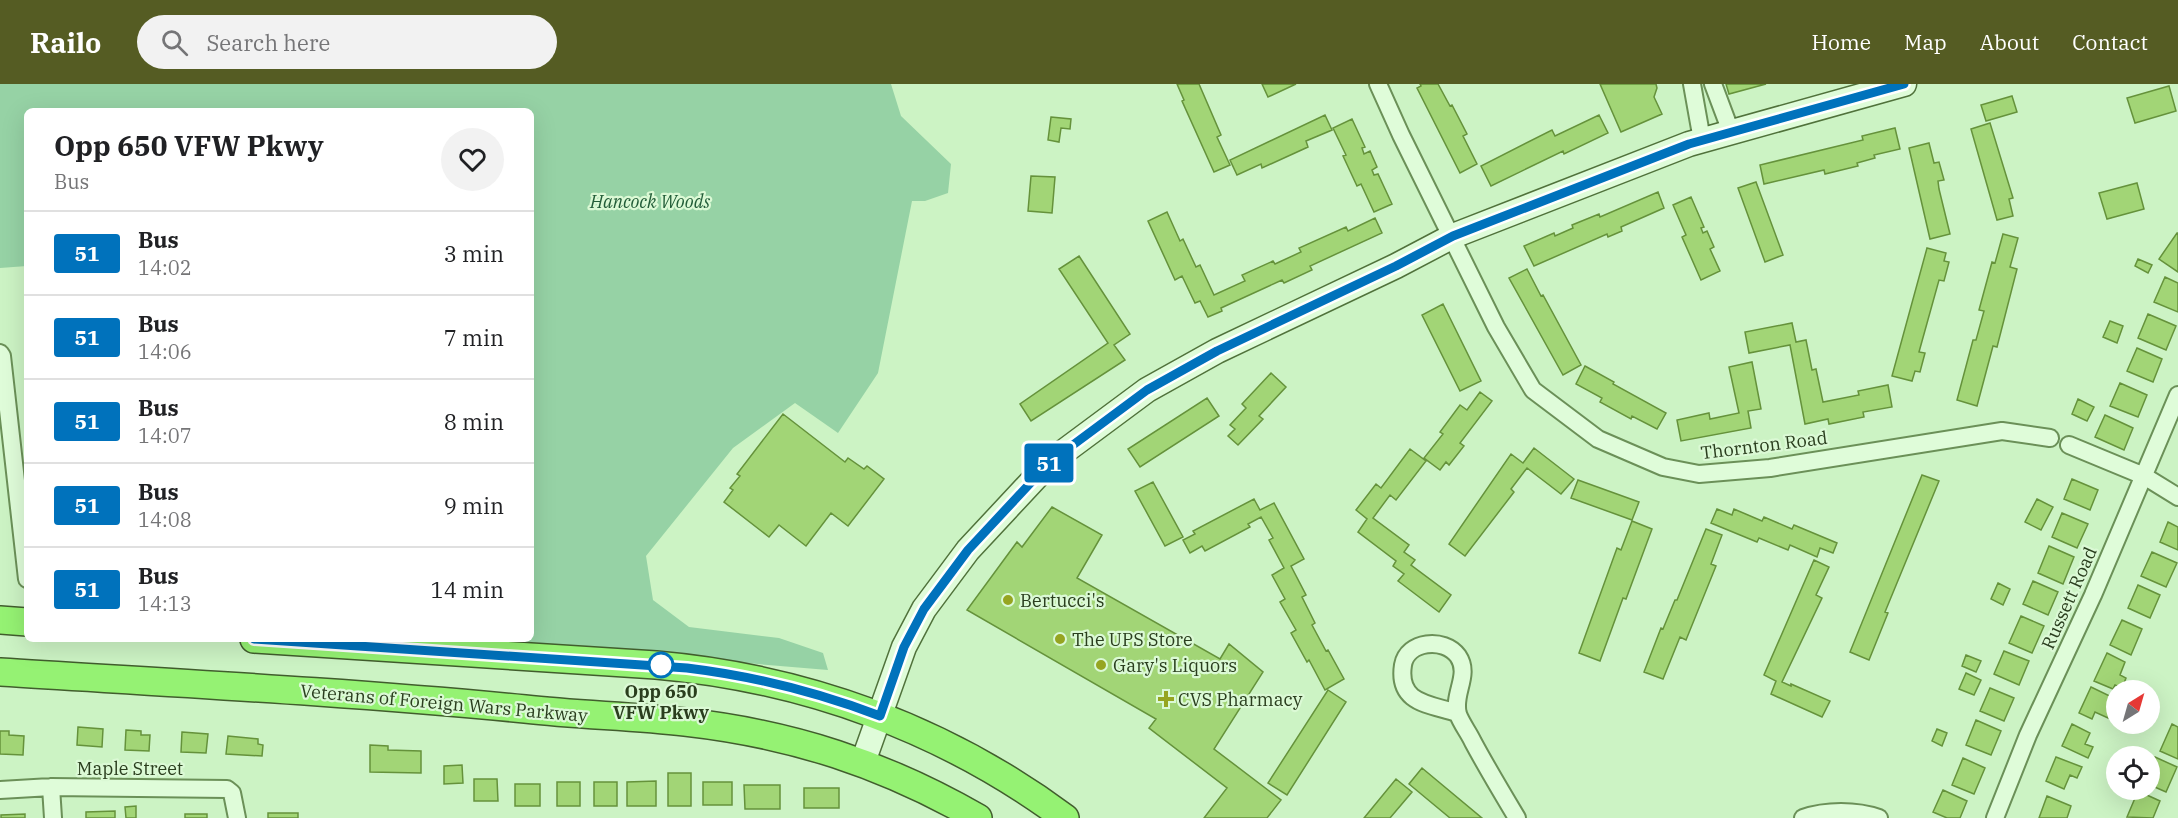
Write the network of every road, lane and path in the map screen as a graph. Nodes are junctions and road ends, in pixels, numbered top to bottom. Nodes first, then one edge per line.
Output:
1 (1378, 84) edge
2 (1692, 84) edge
3 (1713, 84) edge
4 (1904, 84) edge
5 (1731, 132) junction
6 (1702, 140) junction
7 (1453, 236) junction
8 (0, 353) edge
9 (2178, 395) edge
10 (2050, 438) dead end
11 (2069, 445) dead end
12 (2144, 476) junction
13 (2178, 497) edge
14 (24, 552) edge
15 (0, 620) edge
16 (24, 622) edge
17 (298, 642) edge
18 (0, 672) edge
19 (1457, 713) junction
20 (880, 716) junction
21 (863, 762) junction
22 (51, 788) junction
23 (0, 790) edge
24 (959, 814) edge
25 (53, 818) edge
26 (237, 818) edge
27 (1065, 818) edge
28 (1517, 818) edge
29 (1803, 818) edge
30 (1877, 818) edge
31 (1995, 818) edge

1 - 7 street, Thornton Road
2 - 6 street
3 - 5 street
4 - 5 main road
5 - 6 main road
6 - 7 main road
7 - 10 street, Thornton Road
7 - 20 main road
8 - 14 street
9 - 12 street, Russett Road
11 - 12 street
12 - 13 street
12 - 31 street, Russett Road
15 - 16 highway
17 - 20 highway
18 - 21 highway, Veterans of Foreign Wars Parkway
19 - 19 street
19 - 28 street
20 - 21 main road
20 - 27 highway
21 - 24 highway, Veterans of Foreign Wars Parkway
22 - 23 street, Maple Street
22 - 25 street
22 - 26 street, Maple Street
29 - 30 street

